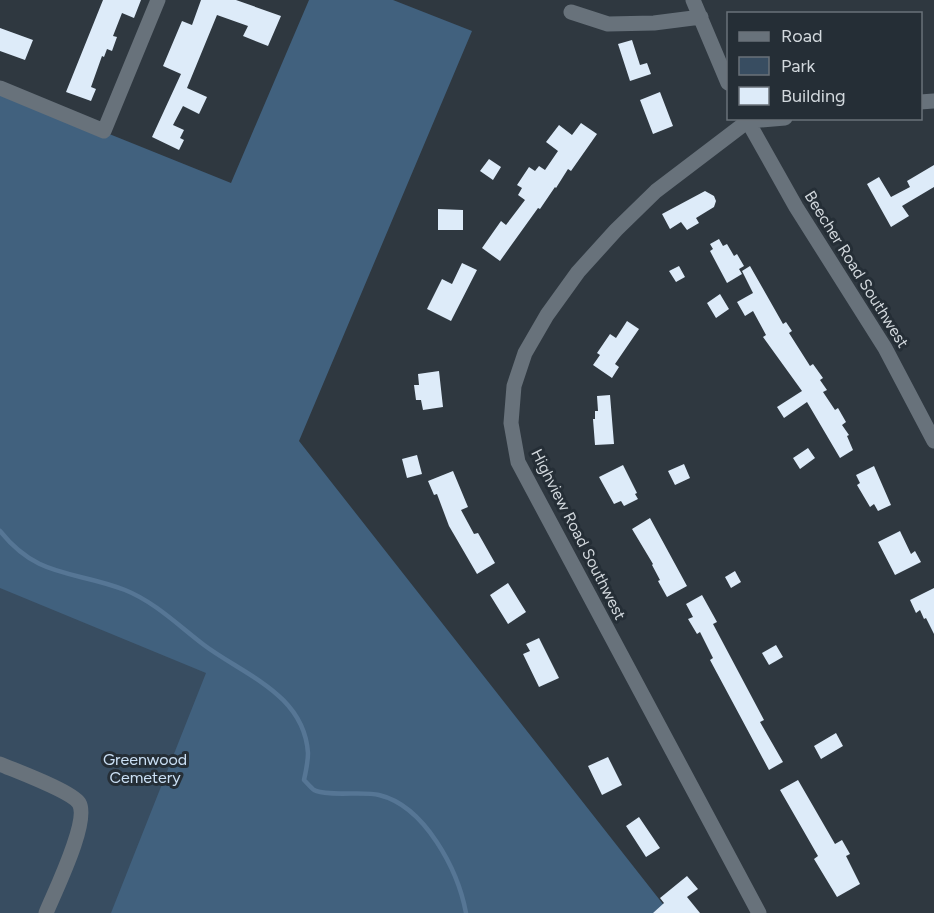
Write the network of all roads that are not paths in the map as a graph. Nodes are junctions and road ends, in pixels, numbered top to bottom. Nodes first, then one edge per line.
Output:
1 (158, 0) edge
2 (693, 0) edge
3 (572, 12) dead end
4 (700, 17) junction
5 (727, 78) edge
6 (0, 88) edge
7 (747, 120) edge
8 (934, 441) edge
9 (0, 764) edge
10 (46, 913) edge
11 (759, 913) edge

1 - 6 street
2 - 4 street
3 - 4 street
4 - 5 street
7 - 8 street, Beecher Road Southwest
7 - 11 street, Highview Road Southwest
9 - 10 street

